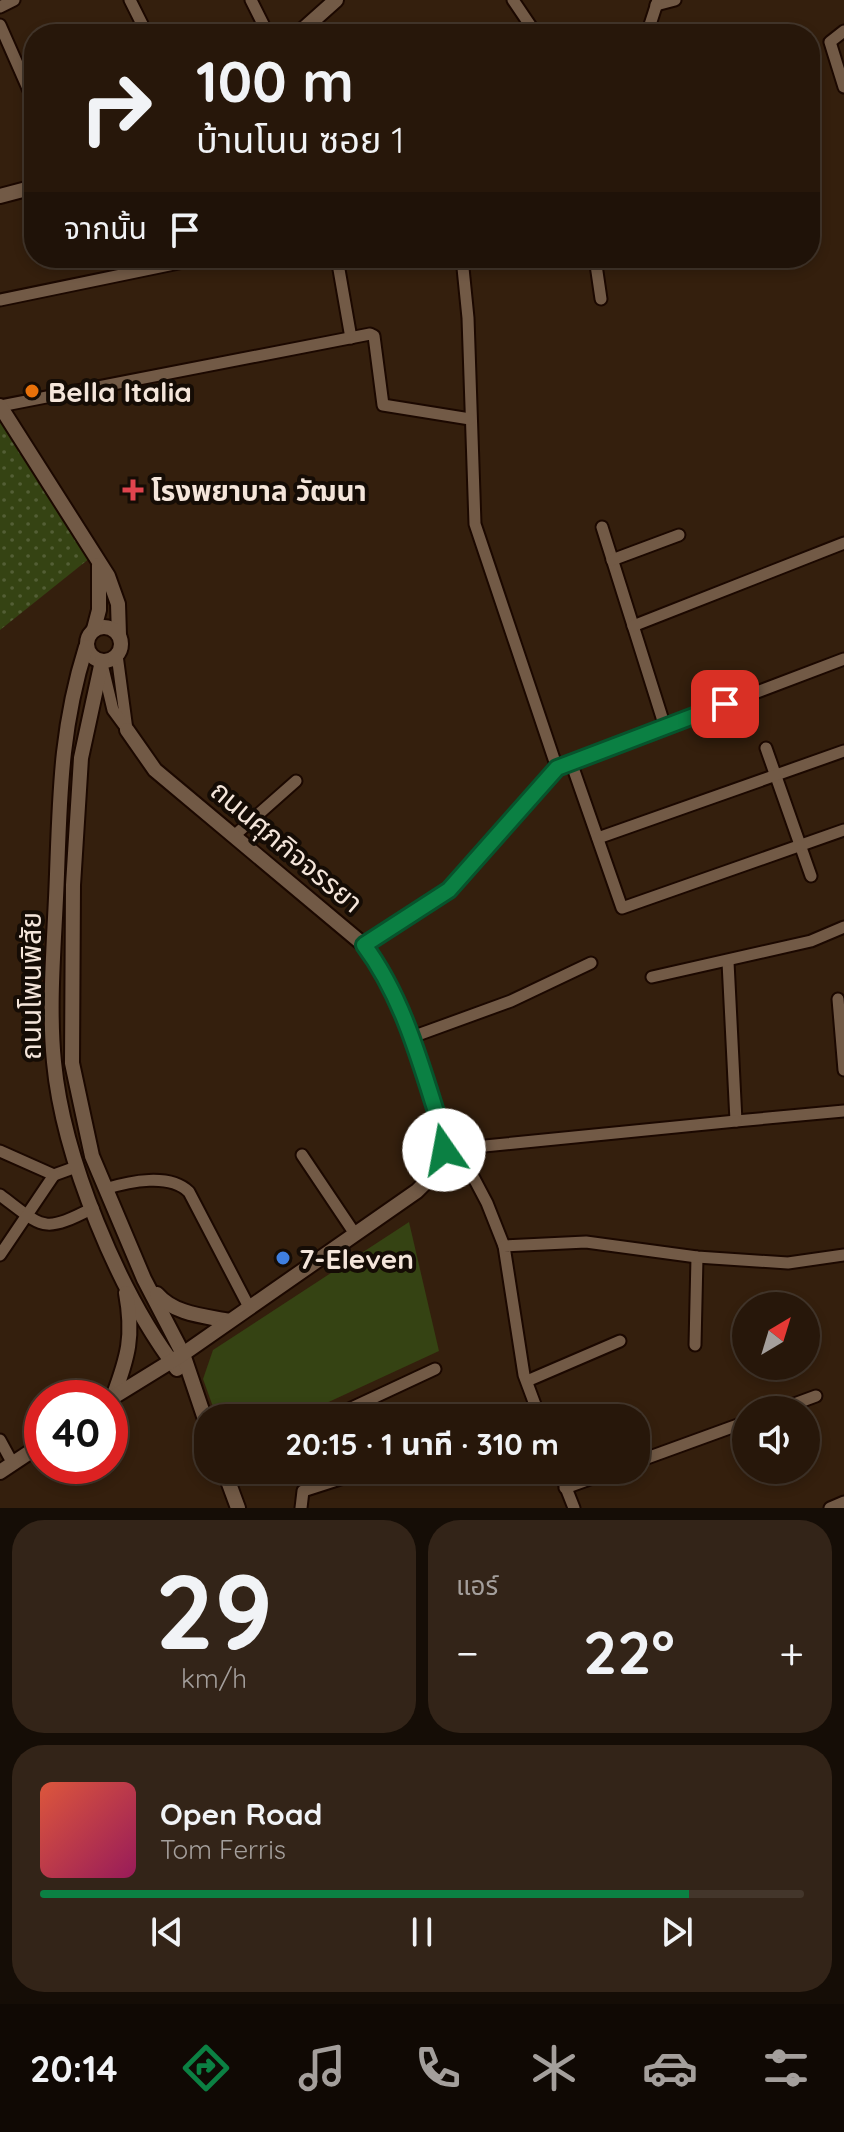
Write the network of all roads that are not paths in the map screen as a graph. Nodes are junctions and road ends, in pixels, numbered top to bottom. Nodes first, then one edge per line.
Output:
1 (14, 0) edge
2 (130, 0) edge
3 (251, 0) edge
4 (336, 0) edge
5 (513, 0) edge
6 (675, 0) edge
7 (657, 2) edge
8 (0, 7) edge
9 (142, 24) edge
10 (263, 24) edge
11 (309, 24) edge
12 (529, 24) edge
13 (650, 24) edge
14 (0, 25) edge
15 (844, 31) edge
16 (24, 79) edge
17 (844, 87) edge
18 (24, 190) edge
19 (0, 196) edge
20 (155, 268) edge
21 (339, 268) edge
22 (463, 268) edge
23 (596, 268) edge
24 (601, 299) dead end
25 (0, 300) edge
26 (351, 338) junction
27 (0, 406) edge
28 (470, 419) junction
29 (602, 527) dead end
30 (679, 535) dead end
31 (844, 543) edge
32 (612, 560) junction
33 (99, 565) junction
34 (633, 626) junction
35 (94, 629) junction
36 (119, 635) junction
37 (86, 647) junction
38 (117, 655) junction
39 (844, 659) edge
40 (102, 661) junction
41 (92, 704) junction
42 (113, 710) junction
43 (665, 727) junction
44 (127, 730) junction
45 (766, 748) dead end
46 (844, 751) edge
47 (571, 762) junction
48 (557, 768) junction
49 (776, 775) junction
50 (296, 781) dead end
51 (844, 830) edge
52 (235, 835) junction
53 (598, 838) junction
54 (801, 846) junction
55 (811, 876) dead end
56 (844, 927) edge
57 (364, 945) junction
58 (728, 962) junction
59 (591, 963) dead end
60 (652, 977) dead end
61 (838, 999) dead end
62 (412, 1037) junction
63 (844, 1070) edge
64 (844, 1111) edge
65 (736, 1121) junction
66 (451, 1149) junction
67 (0, 1151) edge
68 (302, 1155) dead end
69 (76, 1167) junction
70 (54, 1175) junction
71 (105, 1189) junction
72 (0, 1195) edge
73 (93, 1208) junction
74 (28, 1216) junction
75 (355, 1234) junction
76 (504, 1246) junction
77 (0, 1255) edge
78 (844, 1255) edge
79 (697, 1257) junction
80 (144, 1279) junction
81 (124, 1283) junction
82 (249, 1307) junction
83 (229, 1321) junction
84 (620, 1341) dead end
85 (695, 1345) dead end
86 (177, 1358) junction
87 (435, 1369) dead end
88 (118, 1380) edge
89 (527, 1381) junction
90 (128, 1388) edge
91 (199, 1404) edge
92 (360, 1404) edge
93 (535, 1404) edge
94 (732, 1427) edge
95 (0, 1440) edge
96 (24, 1456) edge
97 (650, 1457) edge
98 (6, 1468) edge
99 (229, 1484) edge
100 (325, 1484) edge
101 (564, 1484) edge
102 (576, 1484) edge
103 (565, 1488) junction
104 (844, 1502) edge
105 (238, 1508) edge
106 (301, 1508) edge
107 (574, 1508) edge
108 (830, 1508) edge

1 - 8 street
2 - 9 street
3 - 10 street
4 - 11 street
5 - 12 street
6 - 7 street
7 - 13 street
14 - 16 street
15 - 17 street
18 - 19 street
20 - 25 street
21 - 26 street
22 - 28 street
23 - 24 street
26 - 27 street
26 - 28 street
27 - 33 street
28 - 48 street
29 - 32 street
30 - 32 street
31 - 34 street
32 - 34 street
33 - 35 street
33 - 36 street
34 - 43 street
35 - 36 street
35 - 37 street
36 - 38 street
37 - 40 street
37 - 69 street, ถนนโพนพิสัย
38 - 40 street
38 - 44 street, ถนนศุภกิจจรรยา
39 - 43 street
40 - 41 street, ถนนโพนพิสัย
40 - 42 street, ถนนศุภกิจจรรยา
41 - 42 street
41 - 71 street, ถนนโพนพิสัย
42 - 44 street, ถนนศุภกิจจรรยา
43 - 47 street
44 - 52 street, ถนนศุภกิจจรรยา
45 - 49 street
46 - 49 street
47 - 48 street
47 - 53 street
48 - 57 street
49 - 53 street
49 - 54 street
50 - 52 street
51 - 54 street
52 - 57 street, ถนนศุภกิจจรรยา
53 - 54 street
54 - 55 street
56 - 58 street
57 - 62 street, ถนนศุภกิจจรรยา
58 - 60 street
58 - 65 street
59 - 62 street
61 - 63 street
62 - 66 street, ถนนศุภกิจจรรยา
64 - 65 street
65 - 66 street
66 - 75 street
66 - 76 street
67 - 70 street
68 - 75 street
69 - 70 street
69 - 73 street, ถนนโพนพิสัย
70 - 74 street
71 - 80 street, ถนนโพนพิสัย
71 - 82 street
72 - 74 street
73 - 74 street
73 - 81 street, ถนนโพนพิสัย
74 - 77 street
75 - 82 street
76 - 79 street
76 - 89 street
78 - 79 street
79 - 85 street
80 - 83 street
80 - 86 street, ถนนโพนพิสัย
81 - 86 street, ถนนโพนพิสัย
81 - 88 street
82 - 83 street
83 - 86 street
84 - 89 street
86 - 90 street
86 - 91 street, ถนนโพนพิสัย
87 - 92 street
89 - 93 street
94 - 97 street
95 - 98 street
96 - 98 street
99 - 105 street
100 - 106 street
101 - 103 street
102 - 103 street
103 - 107 street
104 - 108 street

